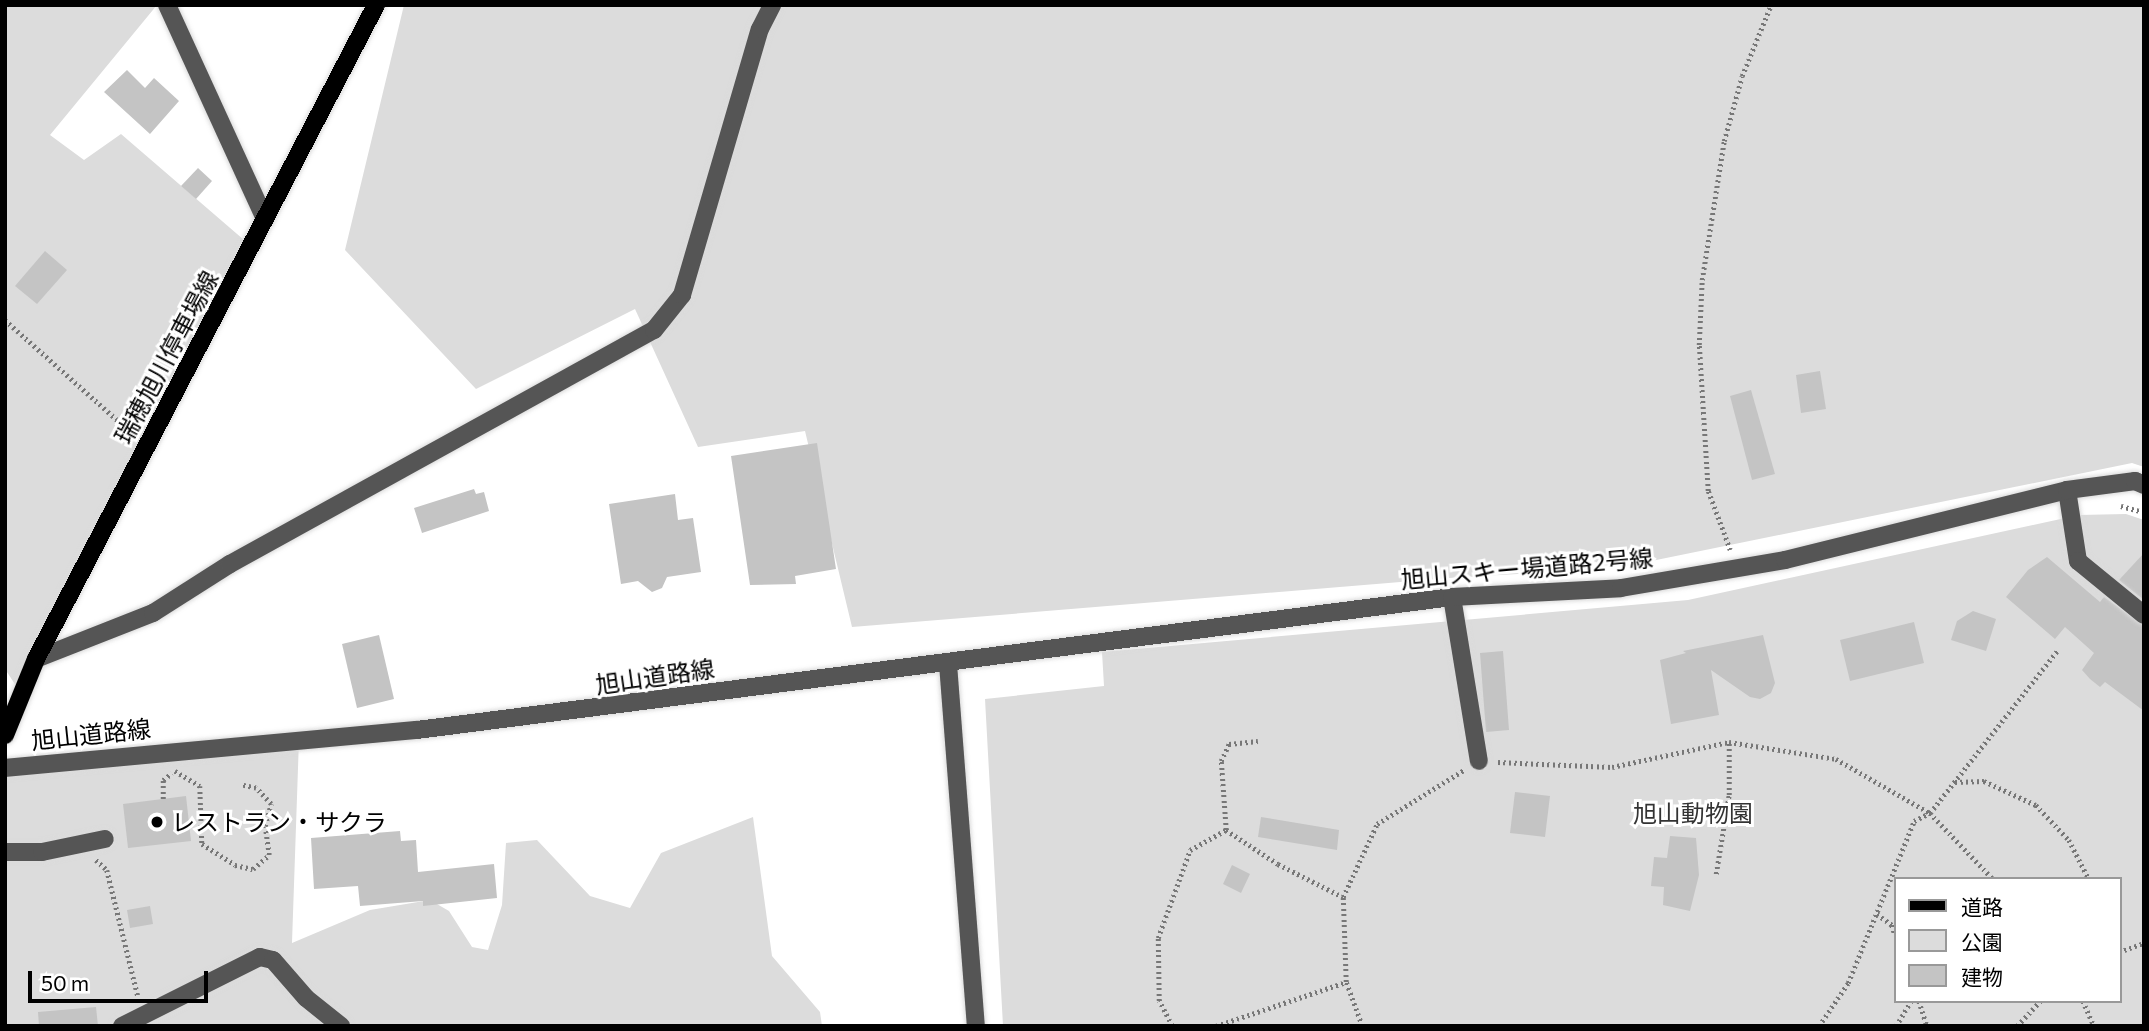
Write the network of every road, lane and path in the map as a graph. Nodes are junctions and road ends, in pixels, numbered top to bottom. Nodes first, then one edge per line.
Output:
1 (167, 5) edge
2 (376, 5) edge
3 (772, 5) edge
4 (1771, 5) edge
5 (265, 219) junction
6 (5, 320) edge
7 (147, 446) junction
8 (2144, 485) edge
9 (2067, 490) junction
10 (1740, 551) dead end
11 (1452, 597) junction
12 (2144, 615) edge
13 (2058, 650) dead end
14 (36, 659) junction
15 (948, 664) junction
16 (5, 735) edge
17 (1258, 741) dead end
18 (1728, 742) junction
19 (1479, 761) junction
20 (5, 768) edge
21 (175, 770) dead end
22 (1954, 782) junction
23 (242, 785) dead end
24 (1930, 813) junction
25 (1226, 830) junction
26 (105, 839) dead end
27 (70, 846) junction
28 (5, 852) edge
29 (1716, 874) dead end
30 (1991, 877) edge
31 (2087, 877) edge
32 (1343, 897) junction
33 (1878, 914) junction
34 (1894, 932) edge
35 (2144, 943) edge
36 (2121, 951) edge
37 (1346, 982) junction
38 (1910, 1003) edge
39 (1920, 1003) edge
40 (2038, 1003) edge
41 (2084, 1003) edge
42 (144, 1018) junction
43 (122, 1026) edge
44 (341, 1026) edge
45 (976, 1026) edge
46 (1172, 1026) edge
47 (1216, 1026) edge
48 (1362, 1026) edge
49 (1819, 1026) edge
50 (1896, 1026) edge
51 (1927, 1026) edge
52 (2017, 1026) edge
53 (2094, 1026) edge

1 - 5 street
2 - 5 main road, 瑞穂旭川停車場線
3 - 14 street
4 - 10 path
5 - 7 main road, 瑞穂旭川停車場線
6 - 7 path
7 - 14 main road, 瑞穂旭川停車場線
8 - 9 street, 旭山スキー場道路2号線
9 - 11 street, 旭山スキー場道路2号線
9 - 12 street
11 - 15 street, 旭山スキー場道路2号線
11 - 19 street
13 - 22 path
14 - 16 main road, 瑞穂旭川停車場線
15 - 20 street, 旭山道路線
15 - 45 street
17 - 25 path
18 - 19 path
18 - 24 path
18 - 29 path
19 - 32 path
21 - 23 path
22 - 24 path
22 - 31 path
24 - 30 path
24 - 33 path
25 - 32 path
25 - 46 path
26 - 27 street
27 - 28 street
27 - 42 path
32 - 37 path
33 - 34 path
33 - 49 path
35 - 36 path
37 - 47 path
37 - 48 path
38 - 50 path
39 - 51 path
40 - 52 path
41 - 53 path
42 - 43 street
42 - 44 street

